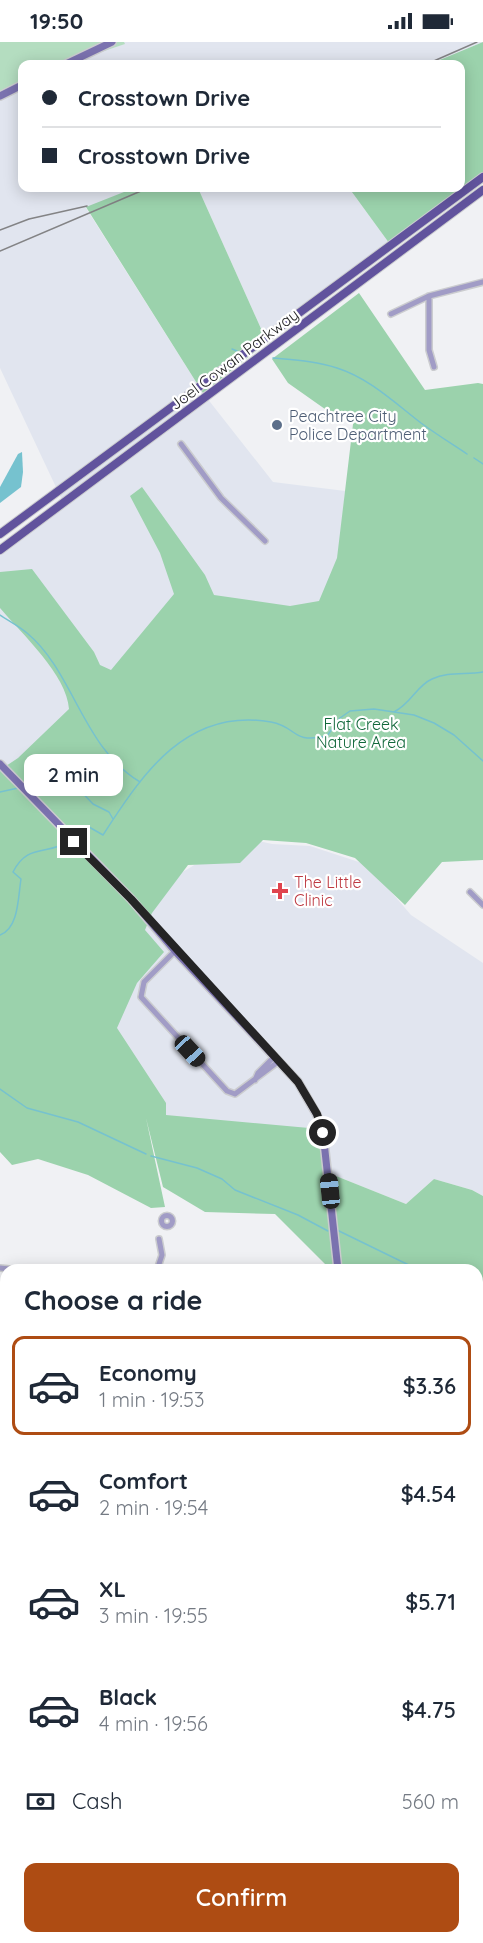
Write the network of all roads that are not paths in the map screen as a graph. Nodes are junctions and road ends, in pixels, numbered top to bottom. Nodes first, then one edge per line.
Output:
1 (112, 42) edge
2 (74, 60) edge
3 (18, 87) edge
4 (0, 96) edge
5 (483, 177) edge
6 (465, 190) edge
7 (483, 190) edge
8 (463, 192) edge
9 (483, 282) edge
10 (429, 296) junction
11 (391, 314) dead end
12 (434, 367) dead end
13 (181, 444) dead end
14 (0, 534) edge
15 (265, 541) dead end
16 (0, 550) edge
17 (0, 764) edge
18 (470, 892) dead end
19 (483, 905) edge
20 (176, 951) junction
21 (277, 1058) junction
22 (159, 1239) dead end
23 (159, 1264) edge
24 (337, 1264) edge

1 - 2 street
3 - 4 street
5 - 6 main road, Joel Cowan Parkway
7 - 16 main road, Joel Cowan Parkway
8 - 14 main road, Joel Cowan Parkway
9 - 10 street
10 - 11 street
10 - 12 street
13 - 15 street
17 - 20 street
18 - 19 street
20 - 21 street
20 - 21 street
21 - 24 street
22 - 23 street

